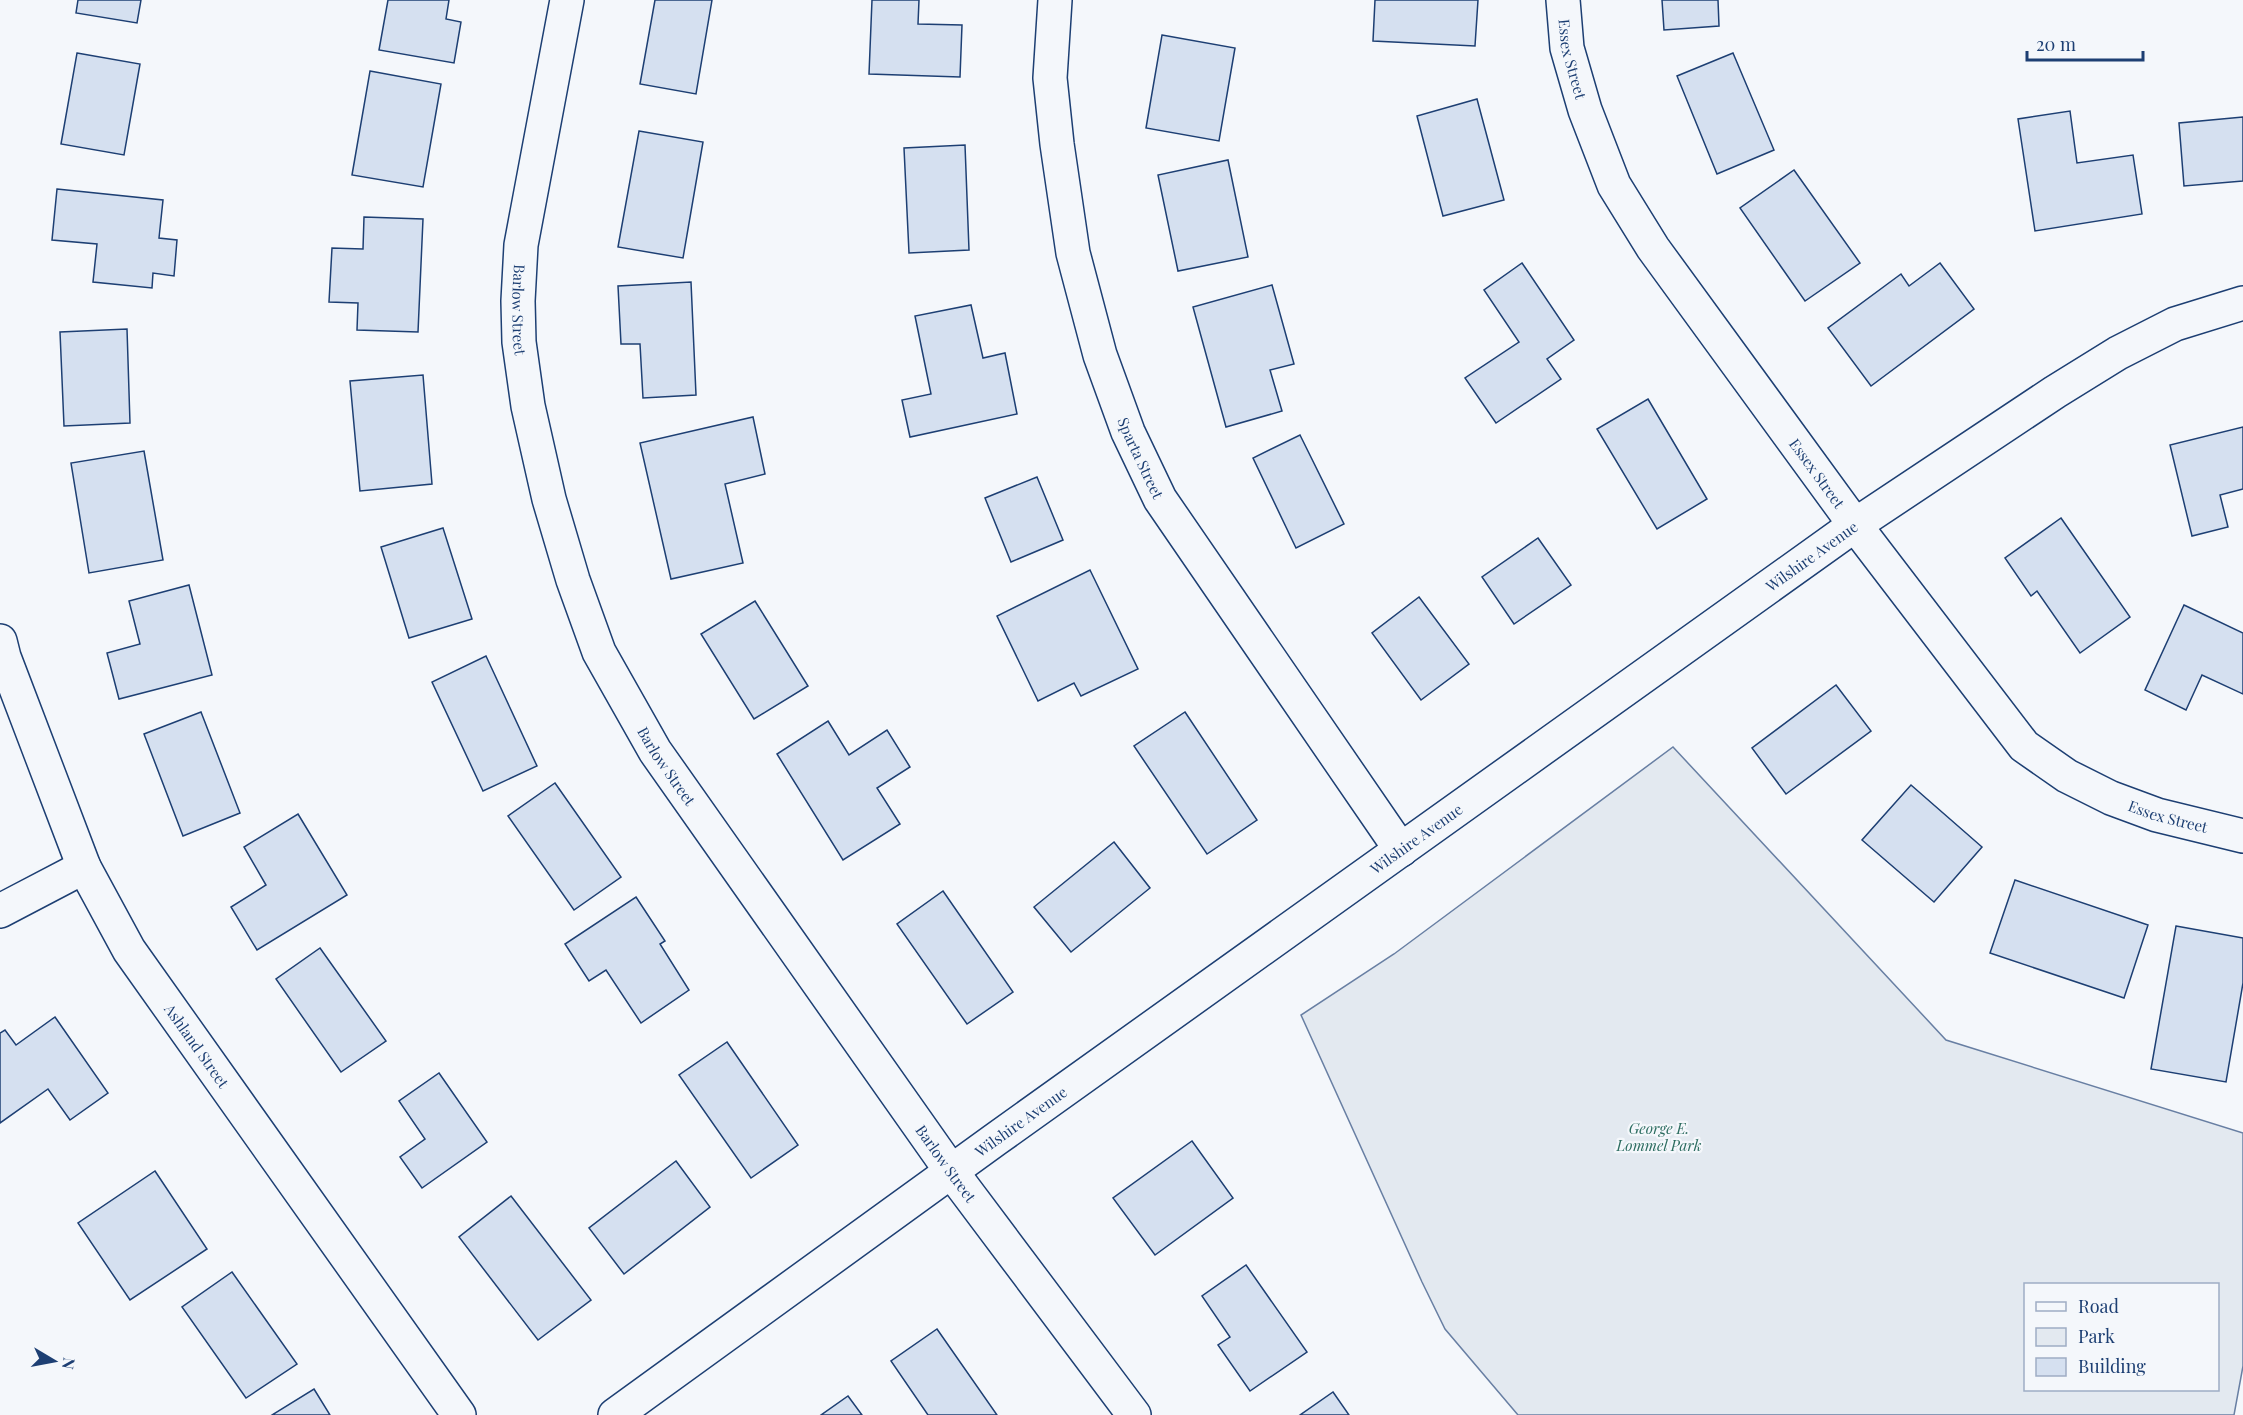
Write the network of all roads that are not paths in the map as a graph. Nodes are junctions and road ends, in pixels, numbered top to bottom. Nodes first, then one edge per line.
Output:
1 (567, 0) edge
2 (1055, 0) edge
3 (1563, 0) edge
4 (2243, 303) edge
5 (1855, 525) junction
6 (0, 641) edge
7 (2243, 836) edge
8 (1401, 850) junction
9 (84, 867) junction
10 (0, 911) edge
11 (951, 1171) junction
12 (459, 1415) edge
13 (615, 1415) edge
14 (1134, 1415) edge

1 - 11 street, Barlow Street
2 - 8 street, Sparta Street
3 - 5 street, Essex Street
4 - 5 street, Wilshire Avenue
5 - 7 street, Essex Street
5 - 8 street, Wilshire Avenue
6 - 9 street, Ashland Street
8 - 11 street, Wilshire Avenue
9 - 10 street
9 - 12 street, Ashland Street
11 - 13 street, Wilshire Avenue
11 - 14 street, Barlow Street

